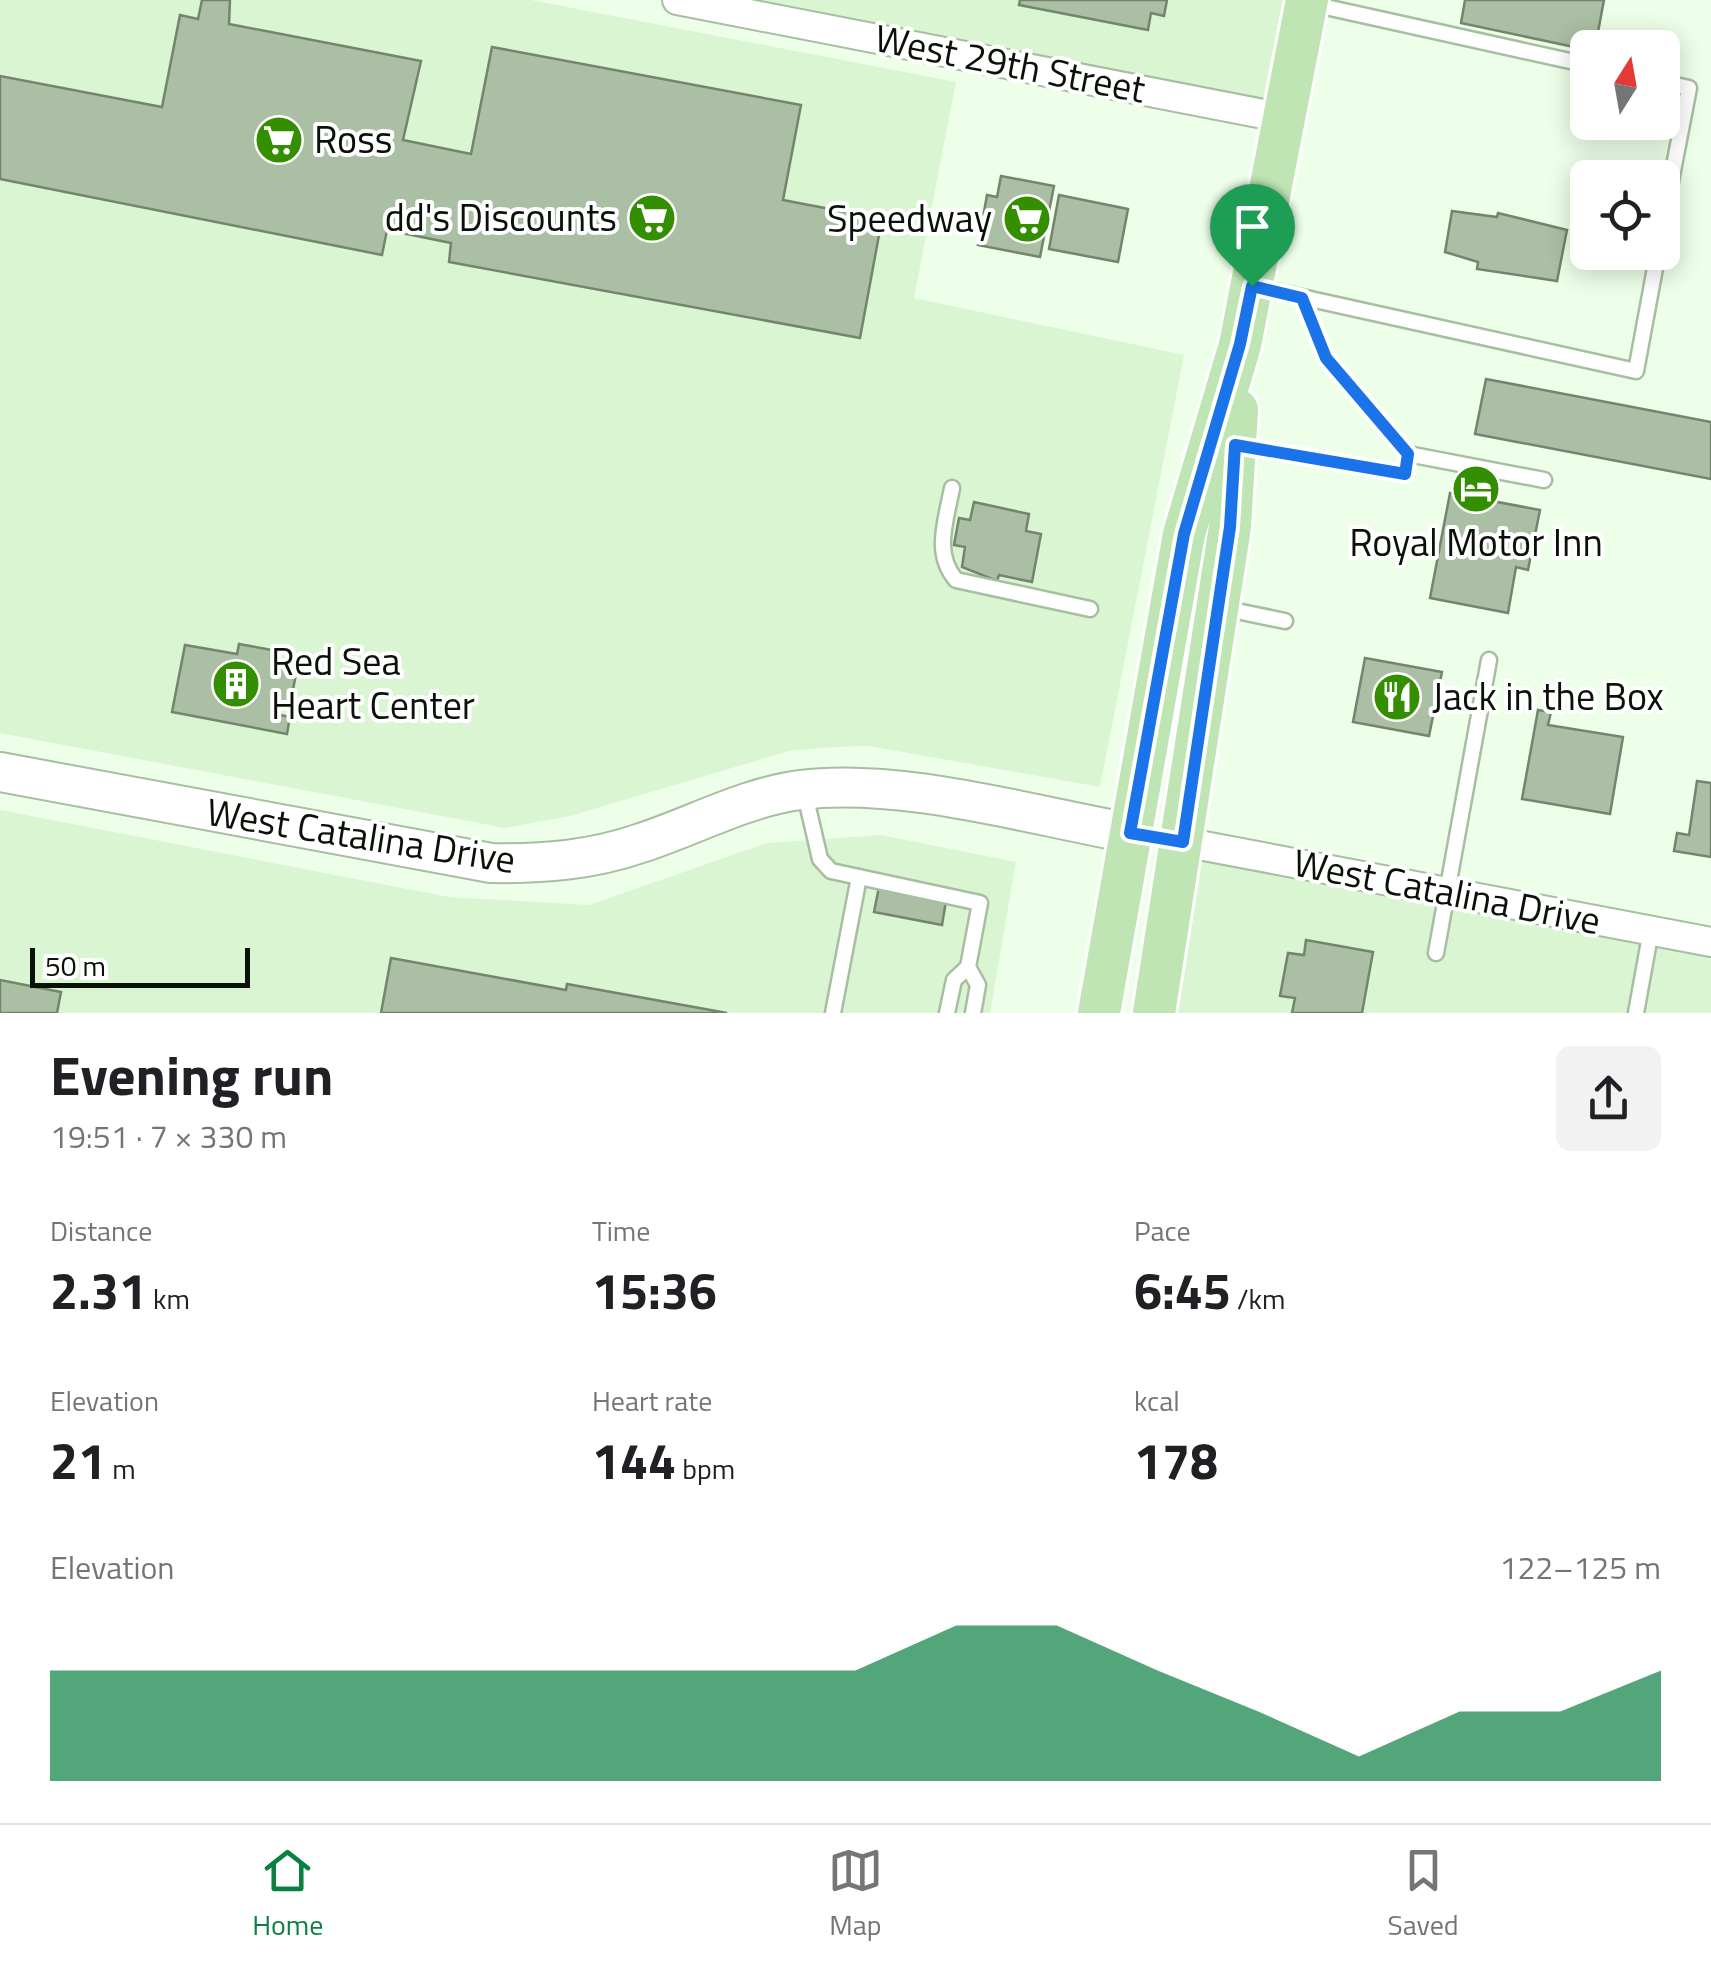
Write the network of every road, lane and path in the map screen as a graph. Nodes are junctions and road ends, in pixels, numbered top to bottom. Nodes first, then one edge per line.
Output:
1 (677, 0) edge
2 (1307, 1) edge
3 (1570, 61) edge
4 (1680, 86) edge
5 (1284, 118) junction
6 (1680, 135) edge
7 (1655, 270) edge
8 (1252, 286) junction
9 (1302, 298) junction
10 (1240, 344) junction
11 (1235, 445) junction
12 (1408, 454) junction
13 (1544, 480) dead end
14 (952, 488) dead end
15 (1218, 607) junction
16 (1090, 609) dead end
17 (1285, 621) dead end
18 (1489, 660) dead end
19 (0, 772) edge
20 (804, 790) junction
21 (1130, 833) junction
22 (1183, 842) junction
23 (859, 877) junction
24 (1448, 892) junction
25 (1651, 930) junction
26 (1711, 942) edge
27 (1436, 953) dead end
28 (968, 968) junction
29 (833, 1013) edge
30 (947, 1013) edge
31 (973, 1013) edge
32 (1099, 1013) edge
33 (1154, 1013) edge
34 (1636, 1013) edge

1 - 5 street, West 29th Street
2 - 3 lane
2 - 5 main road
4 - 6 lane
5 - 8 main road
7 - 9 lane
8 - 9 lane
8 - 10 main road
9 - 12 lane
10 - 11 main road
10 - 21 main road
11 - 12 lane
11 - 15 main road
12 - 13 lane
14 - 16 lane
15 - 17 lane
15 - 22 main road
18 - 24 lane
19 - 20 street, West Catalina Drive
20 - 21 street, West Catalina Drive
20 - 23 lane
21 - 22 main road
21 - 32 main road
22 - 24 street, West Catalina Drive
22 - 33 main road
23 - 28 lane
23 - 29 lane
24 - 25 street, West Catalina Drive
24 - 27 lane
25 - 26 street, West Catalina Drive
25 - 34 lane
28 - 30 lane
28 - 31 lane

